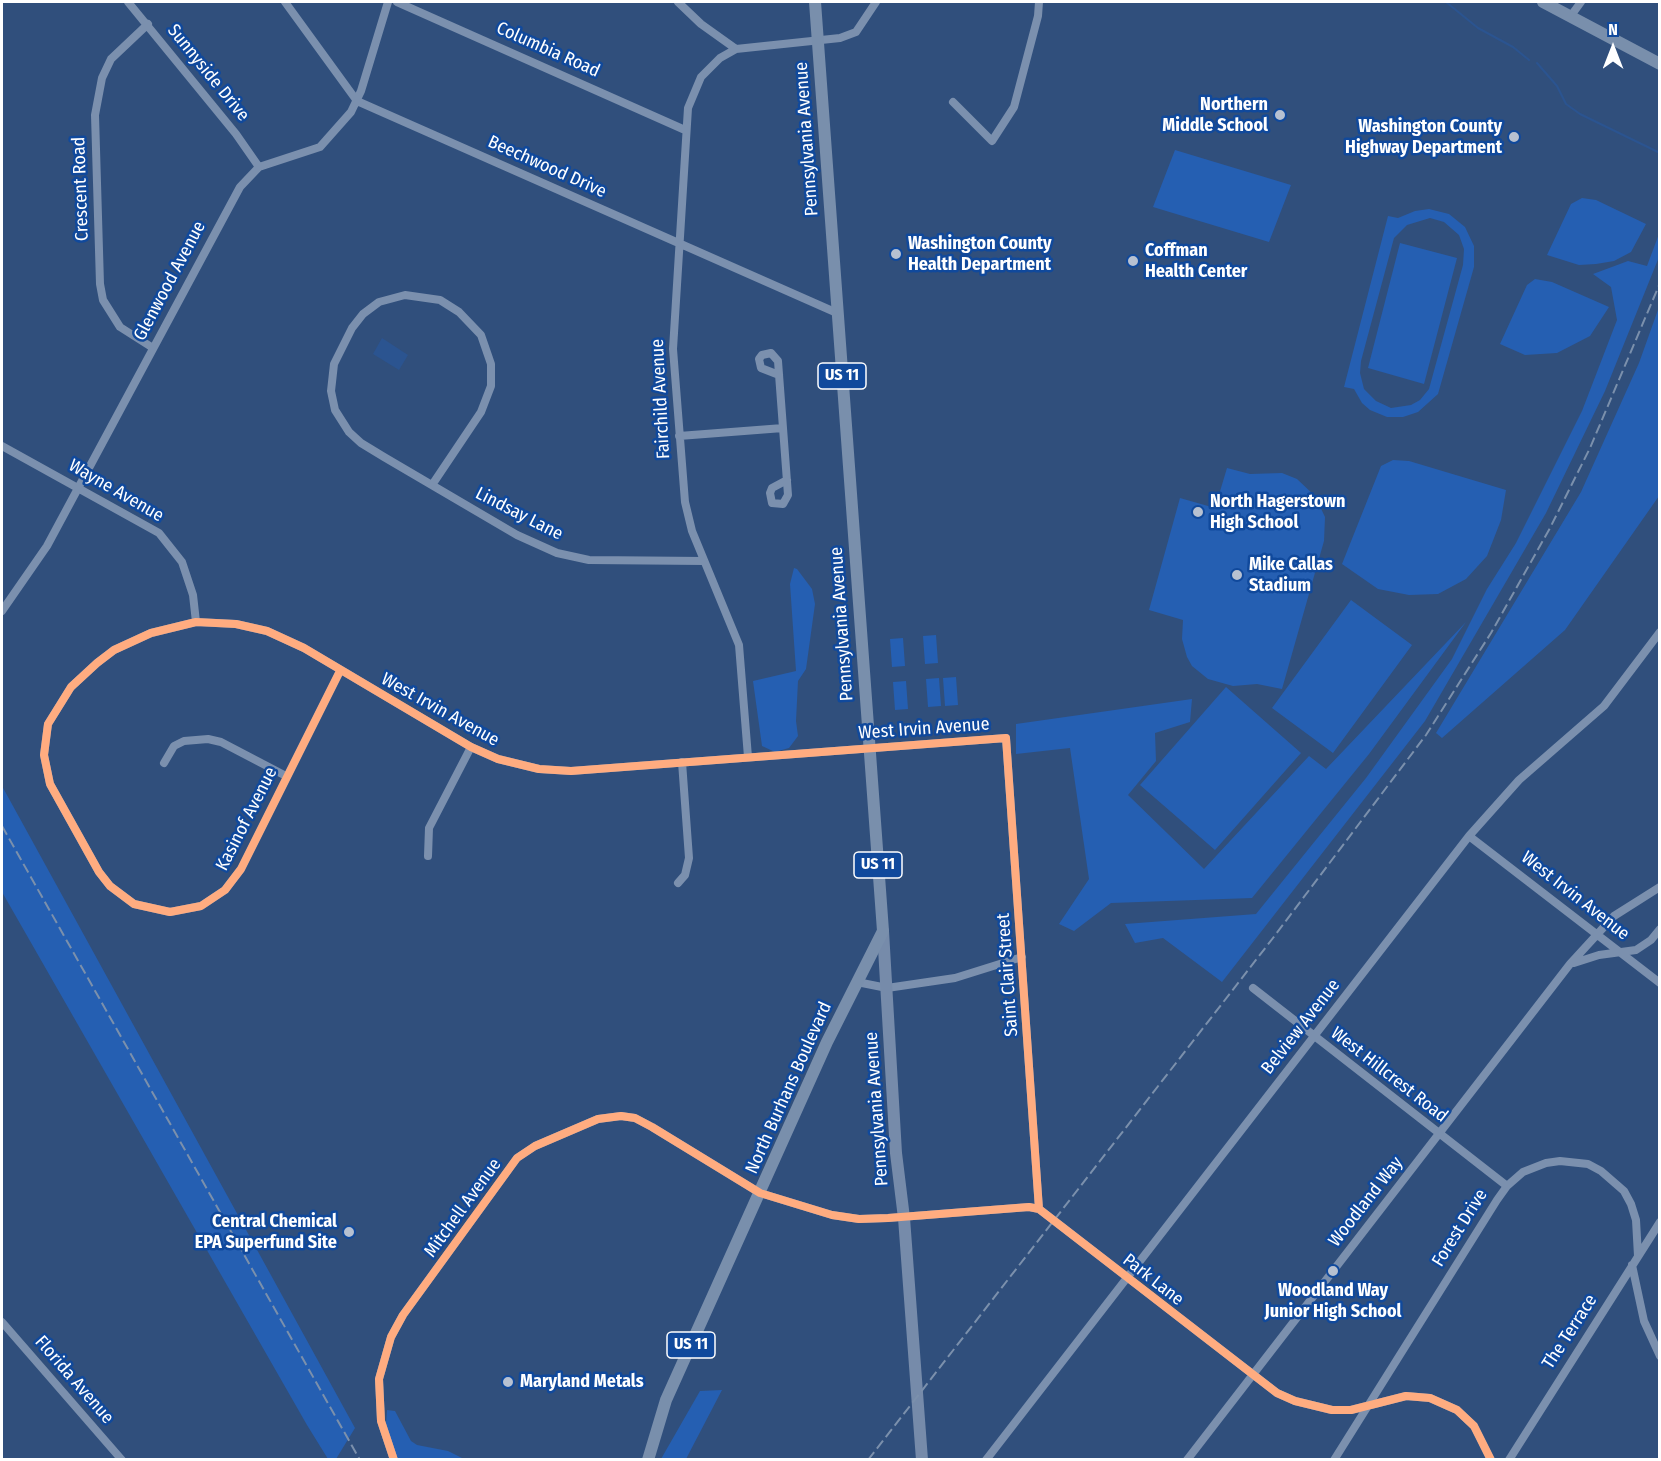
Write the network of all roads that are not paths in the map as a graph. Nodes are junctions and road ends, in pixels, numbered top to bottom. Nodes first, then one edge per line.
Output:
1 (128, 2) edge
2 (285, 2) edge
3 (388, 2) edge
4 (397, 2) edge
5 (678, 2) edge
6 (815, 2) edge
7 (876, 2) edge
8 (1039, 2) edge
9 (1543, 2) edge
10 (1581, 2) edge
11 (1570, 17) junction
12 (148, 24) junction
13 (817, 41) junction
14 (736, 49) junction
15 (1659, 64) edge
16 (357, 101) junction
17 (953, 102) dead end
18 (685, 130) junction
19 (259, 167) junction
20 (678, 243) junction
21 (837, 313) junction
22 (153, 348) junction
23 (779, 375) dead end
24 (783, 428) junction
25 (679, 436) junction
26 (2, 446) edge
27 (787, 480) dead end
28 (432, 485) junction
29 (78, 488) junction
30 (704, 561) junction
31 (5, 599) edge
32 (2, 611) edge
33 (196, 622) junction
34 (1659, 634) edge
35 (340, 672) junction
36 (71, 687) joint
37 (1006, 738) joint
38 (471, 747) junction
39 (868, 748) junction
40 (748, 757) junction
41 (164, 762) dead end
42 (682, 762) junction
43 (286, 776) junction
44 (1469, 836) junction
45 (428, 856) dead end
46 (678, 883) dead end
47 (1659, 887) edge
48 (1659, 929) edge
49 (883, 931) junction
50 (1596, 933) junction
51 (1622, 954) junction
52 (1022, 957) junction
53 (1570, 964) junction
54 (857, 982) junction
55 (1659, 983) edge
56 (887, 988) junction
57 (1253, 988) dead end
58 (1314, 1037) junction
59 (1440, 1134) junction
60 (1507, 1186) junction
61 (760, 1193) junction
62 (1039, 1209) junction
63 (903, 1218) junction
64 (1659, 1222) edge
65 (1638, 1257) junction
66 (1632, 1265) junction
67 (1128, 1278) junction
68 (2, 1322) edge
69 (1659, 1356) edge
70 (1252, 1376) junction
71 (1369, 1405) junction
72 (122, 1460) edge
73 (394, 1460) edge
74 (648, 1460) edge
75 (922, 1460) edge
76 (986, 1460) edge
77 (1187, 1460) edge
78 (1334, 1460) edge
79 (1491, 1460) edge
80 (1509, 1460) edge

1 - 12 street, Sunnyside Drive
2 - 16 street
3 - 16 street, Glenwood Avenue
4 - 18 street, Columbia Road
5 - 14 street
6 - 13 main road, Pennsylvania Avenue / US 11
7 - 13 street
8 - 17 street
9 - 11 main road
10 - 11 street
11 - 15 main road
12 - 19 street, Sunnyside Drive
12 - 22 street, Crescent Road
13 - 14 street
13 - 21 main road, Pennsylvania Avenue / US 11
14 - 18 street, Fairchild Avenue
16 - 19 street, Glenwood Avenue
16 - 20 street, Beechwood Drive
18 - 20 street, Fairchild Avenue
19 - 22 street, Glenwood Avenue
20 - 21 street, Beechwood Drive
20 - 25 street, Fairchild Avenue
21 - 39 main road, Pennsylvania Avenue / US 11
22 - 29 street, Glenwood Avenue
23 - 24 street
24 - 25 street
24 - 27 street
25 - 30 street, Fairchild Avenue
26 - 29 street, Wayne Avenue
28 - 28 street, Lindsay Lane
28 - 30 street, Lindsay Lane
29 - 31 street, Glenwood Avenue
29 - 33 street, Wayne Avenue
30 - 40 street, Fairchild Avenue
31 - 32 street, Glenwood Avenue
33 - 35 street, West Irvin Avenue
33 - 36 street, West Irvin Avenue
34 - 44 street, Belview Avenue
35 - 38 street, West Irvin Avenue
35 - 43 street, Kasinof Avenue
36 - 43 street, Kasinof Avenue
37 - 39 street, West Irvin Avenue
37 - 52 street, Saint Clair Street
38 - 42 street, West Irvin Avenue
38 - 45 street
39 - 40 street, West Irvin Avenue
39 - 49 main road, Pennsylvania Avenue / US 11
40 - 42 street, West Irvin Avenue
41 - 43 street
42 - 46 street
44 - 50 street, West Irvin Avenue
44 - 58 street, Belview Avenue
47 - 50 street, Woodland Way
48 - 51 street
49 - 54 main road, North Burhans Boulevard / US 11
49 - 56 main road, Pennsylvania Avenue
50 - 51 street, West Irvin Avenue
50 - 53 street, Woodland Way
51 - 53 street
51 - 55 street, West Irvin Avenue
52 - 56 street
52 - 62 street, Saint Clair Street
53 - 59 street, Woodland Way
54 - 56 street
54 - 61 main road, North Burhans Boulevard / US 11
56 - 63 main road, Pennsylvania Avenue
57 - 58 street, West Hillcrest Road
58 - 59 street, West Hillcrest Road
58 - 67 street, Belview Avenue
59 - 60 street, West Hillcrest Road
59 - 70 street, Woodland Way
60 - 65 street, Forest Drive
60 - 71 street, Forest Drive
61 - 63 street
61 - 73 street, Mitchell Avenue
61 - 74 main road, North Burhans Boulevard / US 11
62 - 63 street
62 - 67 street, Park Lane
63 - 75 main road, Pennsylvania Avenue
64 - 65 street, The Terrace
65 - 66 street, The Terrace
66 - 69 street
66 - 80 street, The Terrace
67 - 70 street, Park Lane
67 - 76 street, Belview Avenue
68 - 72 street, Florida Avenue
70 - 71 street, Park Lane
70 - 77 street, Woodland Way
71 - 78 street, Forest Drive
71 - 79 street, Park Lane

